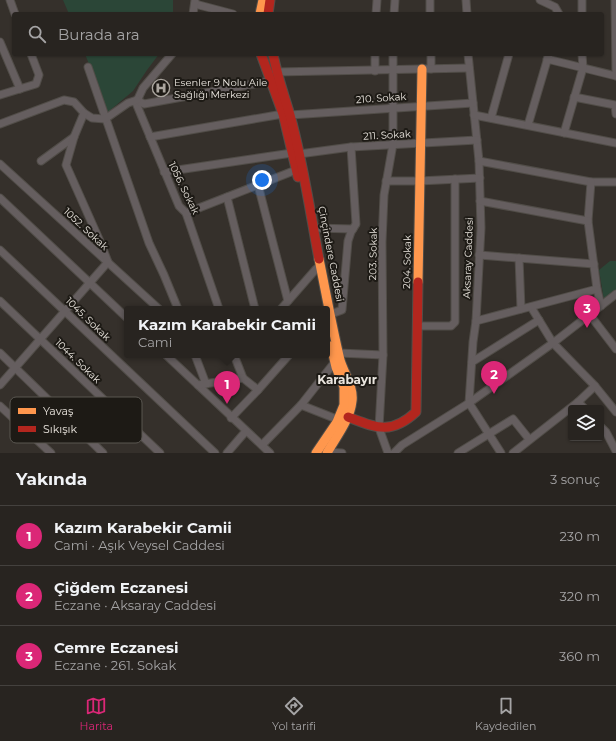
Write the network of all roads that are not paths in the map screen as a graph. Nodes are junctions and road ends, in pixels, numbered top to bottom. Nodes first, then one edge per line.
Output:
1 (10, 0) edge
2 (263, 0) edge
3 (270, 0) edge
4 (377, 0) edge
5 (394, 0) edge
6 (430, 0) edge
7 (466, 0) edge
8 (540, 0) edge
9 (582, 0) edge
10 (615, 0) edge
11 (195, 2) edge
12 (14, 12) edge
13 (193, 12) edge
14 (227, 12) edge
15 (260, 12) edge
16 (268, 12) edge
17 (376, 12) edge
18 (394, 12) edge
19 (430, 12) edge
20 (467, 12) edge
21 (558, 12) edge
22 (582, 12) edge
23 (0, 42) edge
24 (32, 56) edge
25 (170, 56) edge
26 (262, 56) edge
27 (273, 56) edge
28 (375, 56) edge
29 (393, 56) edge
30 (430, 56) edge
31 (468, 56) edge
32 (508, 56) edge
33 (548, 56) edge
34 (582, 56) edge
35 (88, 67) dead end
36 (469, 68) junction
37 (582, 68) junction
38 (426, 69) junction
39 (393, 70) junction
40 (375, 71) junction
41 (276, 72) junction
42 (616, 76) edge
43 (270, 81) junction
44 (20, 89) junction
45 (0, 95) edge
46 (574, 98) junction
47 (137, 100) junction
48 (473, 103) junction
49 (421, 106) junction
50 (393, 107) junction
51 (84, 113) junction
52 (616, 114) edge
53 (287, 115) junction
54 (474, 115) junction
55 (491, 118) junction
56 (105, 119) junction
57 (0, 124) edge
58 (528, 125) junction
59 (564, 133) junction
60 (74, 137) junction
61 (150, 137) junction
62 (477, 140) junction
63 (420, 143) junction
64 (616, 143) edge
65 (393, 144) junction
66 (351, 147) junction
67 (296, 153) junction
68 (41, 161) dead end
69 (479, 161) junction
70 (0, 164) edge
71 (296, 170) junction
72 (164, 172) junction
73 (480, 178) junction
74 (455, 179) junction
75 (386, 181) junction
76 (419, 181) junction
77 (591, 182) junction
78 (616, 182) edge
79 (258, 185) junction
80 (227, 197) junction
81 (0, 198) edge
82 (480, 201) junction
83 (186, 213) junction
84 (588, 221) junction
85 (315, 228) junction
86 (353, 229) junction
87 (0, 250) edge
88 (479, 254) junction
89 (519, 258) junction
90 (108, 262) junction
91 (594, 264) junction
92 (316, 269) junction
93 (90, 284) junction
94 (597, 289) junction
95 (616, 294) edge
96 (288, 300) junction
97 (0, 301) edge
98 (156, 306) edge
99 (177, 306) edge
100 (218, 306) edge
101 (254, 306) edge
102 (283, 306) edge
103 (326, 306) edge
104 (327, 306) edge
105 (601, 306) junction
106 (531, 307) junction
107 (521, 309) junction
108 (66, 311) junction
109 (330, 314) edge
110 (124, 315) edge
111 (590, 315) junction
112 (539, 320) junction
113 (330, 322) edge
114 (476, 322) junction
115 (418, 326) junction
116 (330, 331) edge
117 (41, 339) junction
118 (553, 343) junction
119 (616, 349) edge
120 (0, 353) edge
121 (339, 353) junction
122 (383, 355) junction
123 (169, 358) edge
124 (196, 358) edge
125 (238, 358) edge
126 (285, 358) edge
127 (472, 362) junction
128 (334, 363) junction
129 (15, 367) junction
130 (243, 378) junction
131 (206, 384) junction
132 (0, 385) edge
133 (198, 385) junction
134 (595, 386) junction
135 (258, 390) junction
136 (46, 397) edge
137 (102, 397) edge
138 (578, 402) junction
139 (469, 403) junction
140 (300, 405) junction
141 (581, 405) edge
142 (0, 406) edge
143 (616, 412) edge
144 (10, 415) edge
145 (348, 417) junction
146 (231, 418) junction
147 (338, 420) junction
148 (379, 428) junction
149 (604, 430) edge
150 (246, 432) junction
151 (488, 434) junction
152 (142, 436) edge
153 (529, 439) junction
154 (40, 443) edge
155 (94, 443) edge
156 (262, 445) junction
157 (616, 451) edge
158 (327, 452) edge
159 (51, 453) edge
160 (104, 453) edge
161 (160, 453) edge
162 (214, 453) edge
163 (227, 453) edge
164 (270, 453) edge
165 (316, 453) edge
166 (342, 453) edge
167 (388, 453) edge
168 (394, 453) edge
169 (458, 453) edge
170 (501, 453) edge
171 (513, 453) edge

1 - 12 street
2 - 15 main road
3 - 16 main road
4 - 17 street
5 - 18 street
6 - 19 street
7 - 20 street
8 - 21 street
9 - 22 street
10 - 42 street
11 - 13 street
11 - 14 street
23 - 44 street
24 - 44 street
25 - 47 street
26 - 43 main road, Çinçindere Caddesi
27 - 41 main road, Çinçindere Caddesi
28 - 40 street
29 - 39 street, 203. Sokak
30 - 38 street, 204. Sokak
31 - 36 street, Aksaray Caddesi
32 - 55 street
33 - 37 street
33 - 58 street
34 - 37 street
35 - 56 street
36 - 38 street
36 - 48 street, Aksaray Caddesi
37 - 42 street
37 - 46 street
38 - 39 street
38 - 49 main road, 204. Sokak
39 - 40 street
39 - 50 street, 203. Sokak
40 - 41 street
41 - 53 main road, Çinçindere Caddesi
43 - 47 street
43 - 53 main road, Çinçindere Caddesi
44 - 45 street
46 - 52 street
46 - 59 street
47 - 56 street
47 - 61 street, 1056. Sokak
48 - 49 street, 210. Sokak
48 - 54 street, Aksaray Caddesi
49 - 50 street, 210. Sokak
49 - 63 main road, 204. Sokak
50 - 53 street, 210. Sokak
50 - 65 street, 203. Sokak
51 - 56 street
51 - 57 street
51 - 60 street
53 - 61 street, 210. Sokak
53 - 67 main road, Çinçindere Caddesi
54 - 55 street
54 - 62 street, Aksaray Caddesi
55 - 58 street
56 - 99 street
58 - 59 street
59 - 64 street
60 - 68 street
60 - 90 street
61 - 72 street, 1056. Sokak
62 - 63 street, 211. Sokak
62 - 69 street, Aksaray Caddesi
63 - 65 street, 211. Sokak
63 - 76 main road, 204. Sokak
65 - 66 street, 211. Sokak
65 - 75 street, 203. Sokak
66 - 67 street, 211. Sokak
66 - 86 street
67 - 71 main road, Çinçindere Caddesi
67 - 72 street, 211. Sokak
67 - 85 main road, Çinçindere Caddesi
69 - 73 street, Aksaray Caddesi
69 - 77 street
70 - 90 street, 1052. Sokak
71 - 79 street
71 - 92 main road, Çinçindere Caddesi
72 - 83 street, 1056. Sokak
73 - 74 street
73 - 82 street, Aksaray Caddesi
74 - 76 street
74 - 115 street
75 - 76 street
75 - 122 street, 203. Sokak
76 - 115 main road, 204. Sokak
77 - 78 street
77 - 84 street
79 - 80 street
79 - 96 street
80 - 83 street
80 - 101 street
81 - 93 street
82 - 84 street
82 - 88 street, Aksaray Caddesi
83 - 100 street, 1056. Sokak
84 - 91 street
85 - 86 street
85 - 104 main road, Çinçindere Caddesi
86 - 109 street
87 - 108 street, 1045. Sokak
88 - 89 street
88 - 114 street, Aksaray Caddesi
89 - 91 street
89 - 107 street
90 - 93 street
90 - 98 street, 1052. Sokak
91 - 94 street
92 - 96 street
92 - 103 main road, Çinçindere Caddesi
93 - 108 street
93 - 110 street
94 - 105 street
94 - 106 street
95 - 105 street
96 - 102 street
97 - 117 street, 1044. Sokak
105 - 111 street
106 - 107 street
106 - 112 street
107 - 114 street
108 - 117 street
108 - 162 street, 1045. Sokak
111 - 118 street
111 - 119 street
112 - 118 street
112 - 127 street
113 - 121 main road, Çinçindere Caddesi
114 - 127 street, Aksaray Caddesi
115 - 148 main road, 204. Sokak
116 - 128 main road, Çinçindere Caddesi
117 - 129 street
117 - 137 street, 1044. Sokak
118 - 134 street
118 - 139 street
120 - 129 street
121 - 122 street
121 - 145 main road, Çinçindere Caddesi
122 - 148 street, 203. Sokak
123 - 133 street
124 - 131 street
125 - 130 street
126 - 135 street
127 - 139 street, Aksaray Caddesi
128 - 140 street
128 - 147 main road, Çinçindere Caddesi
129 - 132 street
129 - 136 street
130 - 131 street
130 - 135 street
131 - 133 street
133 - 146 street
134 - 138 street
134 - 143 street
135 - 146 street
138 - 141 street
138 - 153 street
139 - 151 street
139 - 168 street
140 - 147 street
140 - 156 street
142 - 144 street
145 - 148 main road
145 - 158 main road, Çinçindere Caddesi
146 - 150 street
147 - 165 main road, Çinçindere Caddesi
148 - 167 street, 203. Sokak
149 - 157 street
150 - 156 street
150 - 163 street
151 - 153 street
151 - 169 street
151 - 170 street
152 - 161 street, 1044. Sokak
153 - 171 street
154 - 159 street
155 - 160 street
156 - 164 street
158 - 166 street

